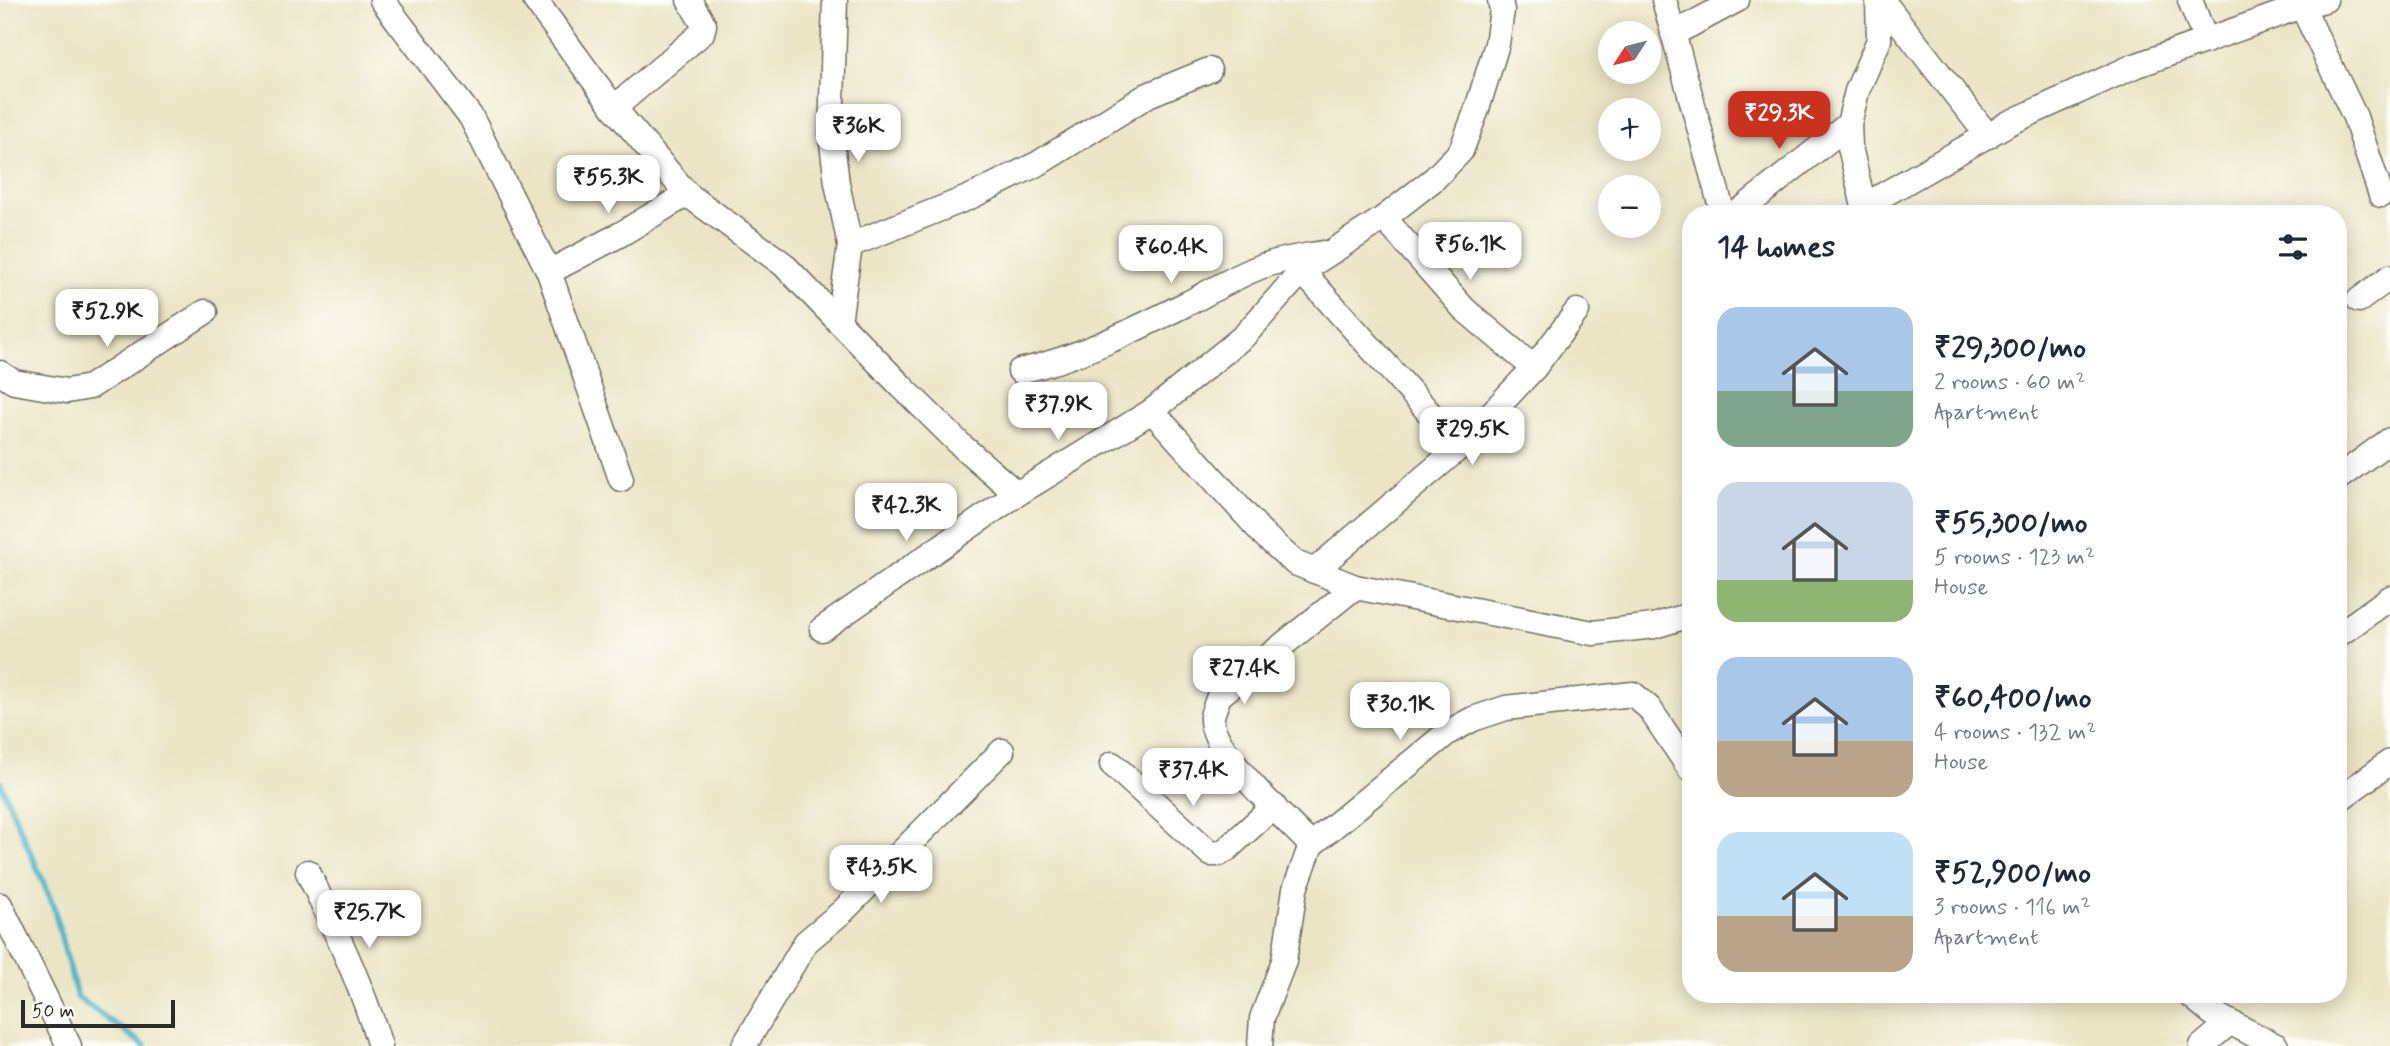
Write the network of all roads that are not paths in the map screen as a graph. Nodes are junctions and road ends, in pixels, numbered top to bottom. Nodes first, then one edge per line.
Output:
1 (382, 0) edge
2 (535, 0) edge
3 (689, 0) edge
4 (835, 0) edge
5 (1500, 0) edge
6 (1664, 0) edge
7 (1737, 0) edge
8 (1880, 0) edge
9 (2190, 0) edge
10 (2313, 3) edge
11 (1673, 34) junction
12 (2206, 41) junction
13 (1209, 70) dead end
14 (614, 108) junction
15 (1849, 124) junction
16 (1988, 136) junction
17 (687, 194) junction
18 (2381, 195) dead end
19 (1720, 205) edge
20 (1747, 205) edge
21 (1862, 205) edge
22 (1871, 205) edge
23 (1384, 218) junction
24 (850, 246) junction
25 (1334, 251) junction
26 (1302, 271) junction
27 (550, 272) junction
28 (2390, 277) edge
29 (2359, 300) dead end
30 (1577, 311) dead end
31 (205, 312) dead end
32 (839, 322) junction
33 (1534, 368) junction
34 (1020, 371) dead end
35 (0, 373) edge
36 (1152, 411) junction
37 (2390, 440) edge
38 (1460, 447) junction
39 (2347, 471) edge
40 (621, 479) dead end
41 (1017, 494) junction
42 (1314, 571) junction
43 (1354, 586) junction
44 (2390, 598) edge
45 (1682, 617) edge
46 (822, 629) dead end
47 (2347, 629) edge
48 (1002, 751) dead end
49 (1682, 757) edge
50 (2390, 762) edge
51 (1112, 764) dead end
52 (2347, 793) edge
53 (1273, 806) junction
54 (1311, 845) junction
55 (308, 872) dead end
56 (0, 905) edge
57 (2200, 1003) edge
58 (2229, 1023) junction
59 (69, 1046) edge
60 (380, 1046) edge
61 (744, 1046) edge
62 (1260, 1046) edge
63 (2202, 1046) edge
64 (2276, 1046) edge

1 - 27 street
2 - 14 street
3 - 14 street
4 - 24 street
5 - 23 street
6 - 11 street
7 - 11 street
8 - 15 street
8 - 16 street
9 - 12 street
10 - 12 street
10 - 18 street
11 - 19 street
12 - 16 street
13 - 24 street
14 - 17 street
15 - 20 street
15 - 21 street
16 - 22 street
17 - 27 street
17 - 32 street
23 - 25 street
23 - 33 street
24 - 32 street
25 - 26 street
25 - 34 street
26 - 36 street
26 - 38 street
27 - 40 street
28 - 29 street
30 - 33 street
31 - 35 street
32 - 41 street
33 - 38 street
36 - 41 street
36 - 42 street
37 - 39 street
38 - 42 street
41 - 46 street
42 - 43 street
43 - 45 street
43 - 53 street
44 - 47 street
48 - 61 street
49 - 54 street
50 - 52 street
51 - 53 street
53 - 54 street
54 - 62 street
55 - 60 street
56 - 59 street
57 - 58 street
58 - 63 street
58 - 64 street

